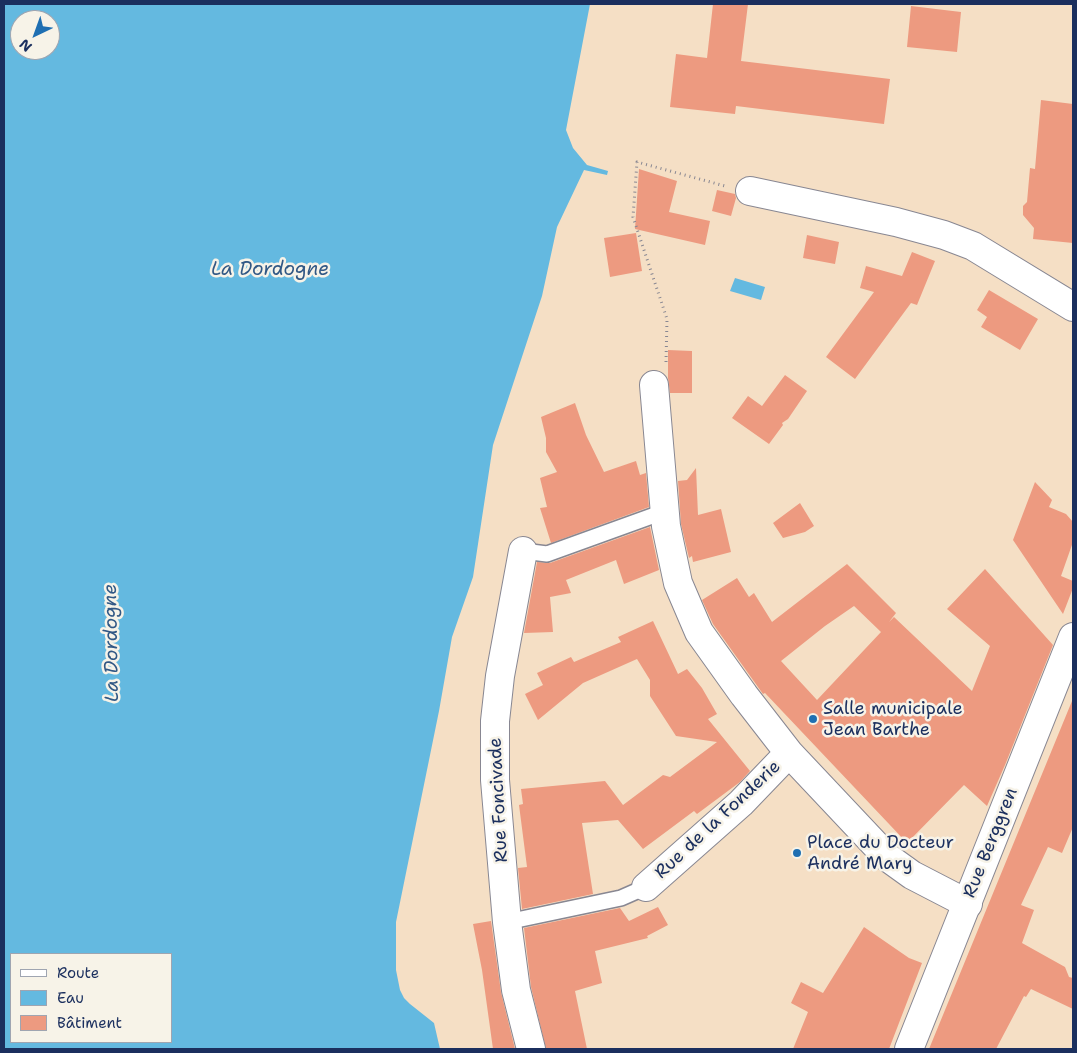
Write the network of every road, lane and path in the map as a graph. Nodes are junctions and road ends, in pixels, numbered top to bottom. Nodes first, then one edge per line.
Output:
1 (750, 191) joint
2 (1073, 307) edge
3 (654, 385) joint
4 (666, 511) junction
5 (523, 551) joint
6 (1073, 637) edge
7 (789, 753) junction
8 (646, 887) joint
9 (968, 904) junction
10 (507, 922) junction
11 (531, 1049) edge
12 (909, 1049) edge

1 - 2 street
1 - 3 path
3 - 4 street
4 - 5 lane
4 - 7 street
5 - 10 street, Rue Foncivade
6 - 9 street, Rue Berggren
7 - 8 street, Rue de la Fonderie
7 - 9 street
8 - 10 lane
9 - 12 street, Rue Berggren
10 - 11 street, Rue Foncivade

